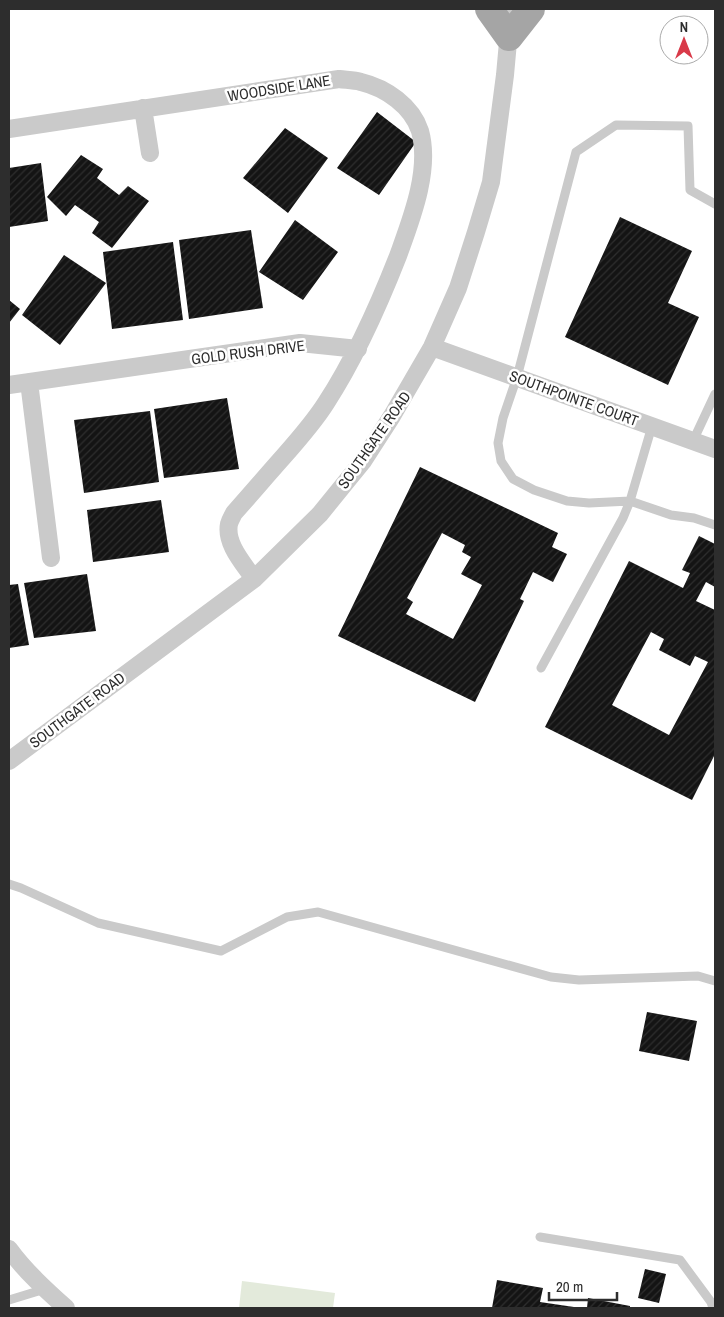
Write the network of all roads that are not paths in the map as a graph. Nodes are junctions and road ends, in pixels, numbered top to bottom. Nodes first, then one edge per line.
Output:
1 (489, 9) edge
2 (511, 9) edge
3 (531, 9) edge
4 (509, 37) junction
5 (143, 108) junction
6 (9, 129) edge
7 (150, 153) dead end
8 (715, 204) edge
9 (432, 347) junction
10 (358, 349) junction
11 (517, 377) junction
12 (29, 382) junction
13 (9, 385) edge
14 (715, 394) edge
15 (652, 426) junction
16 (692, 441) junction
17 (715, 449) edge
18 (630, 500) junction
19 (715, 525) edge
20 (51, 558) dead end
21 (254, 579) junction
22 (542, 668) dead end
23 (9, 761) edge
24 (9, 884) edge
25 (715, 981) edge
26 (540, 1237) dead end
27 (9, 1249) edge
28 (45, 1289) junction
29 (9, 1300) edge
30 (713, 1304) edge
31 (66, 1308) edge

1 - 4 main road
2 - 4 street, SOUTHGATE ROAD
3 - 4 main road
4 - 9 street, SOUTHGATE ROAD
5 - 6 street, WOODSIDE LANE
5 - 7 street
5 - 10 street, WOODSIDE LANE
8 - 11 lane
9 - 11 street, SOUTHPOINTE COURT
9 - 21 street, SOUTHGATE ROAD
10 - 12 street, GOLD RUSH DRIVE
10 - 21 street
11 - 15 street, SOUTHPOINTE COURT
11 - 18 lane
12 - 13 street, GOLD RUSH DRIVE
12 - 20 street
14 - 16 lane
15 - 16 street, SOUTHPOINTE COURT
15 - 18 lane
16 - 17 street, SOUTHPOINTE COURT
18 - 19 lane
18 - 22 lane
21 - 23 street, SOUTHGATE ROAD
24 - 25 lane
26 - 30 lane
27 - 28 street
28 - 29 lane
28 - 31 street

